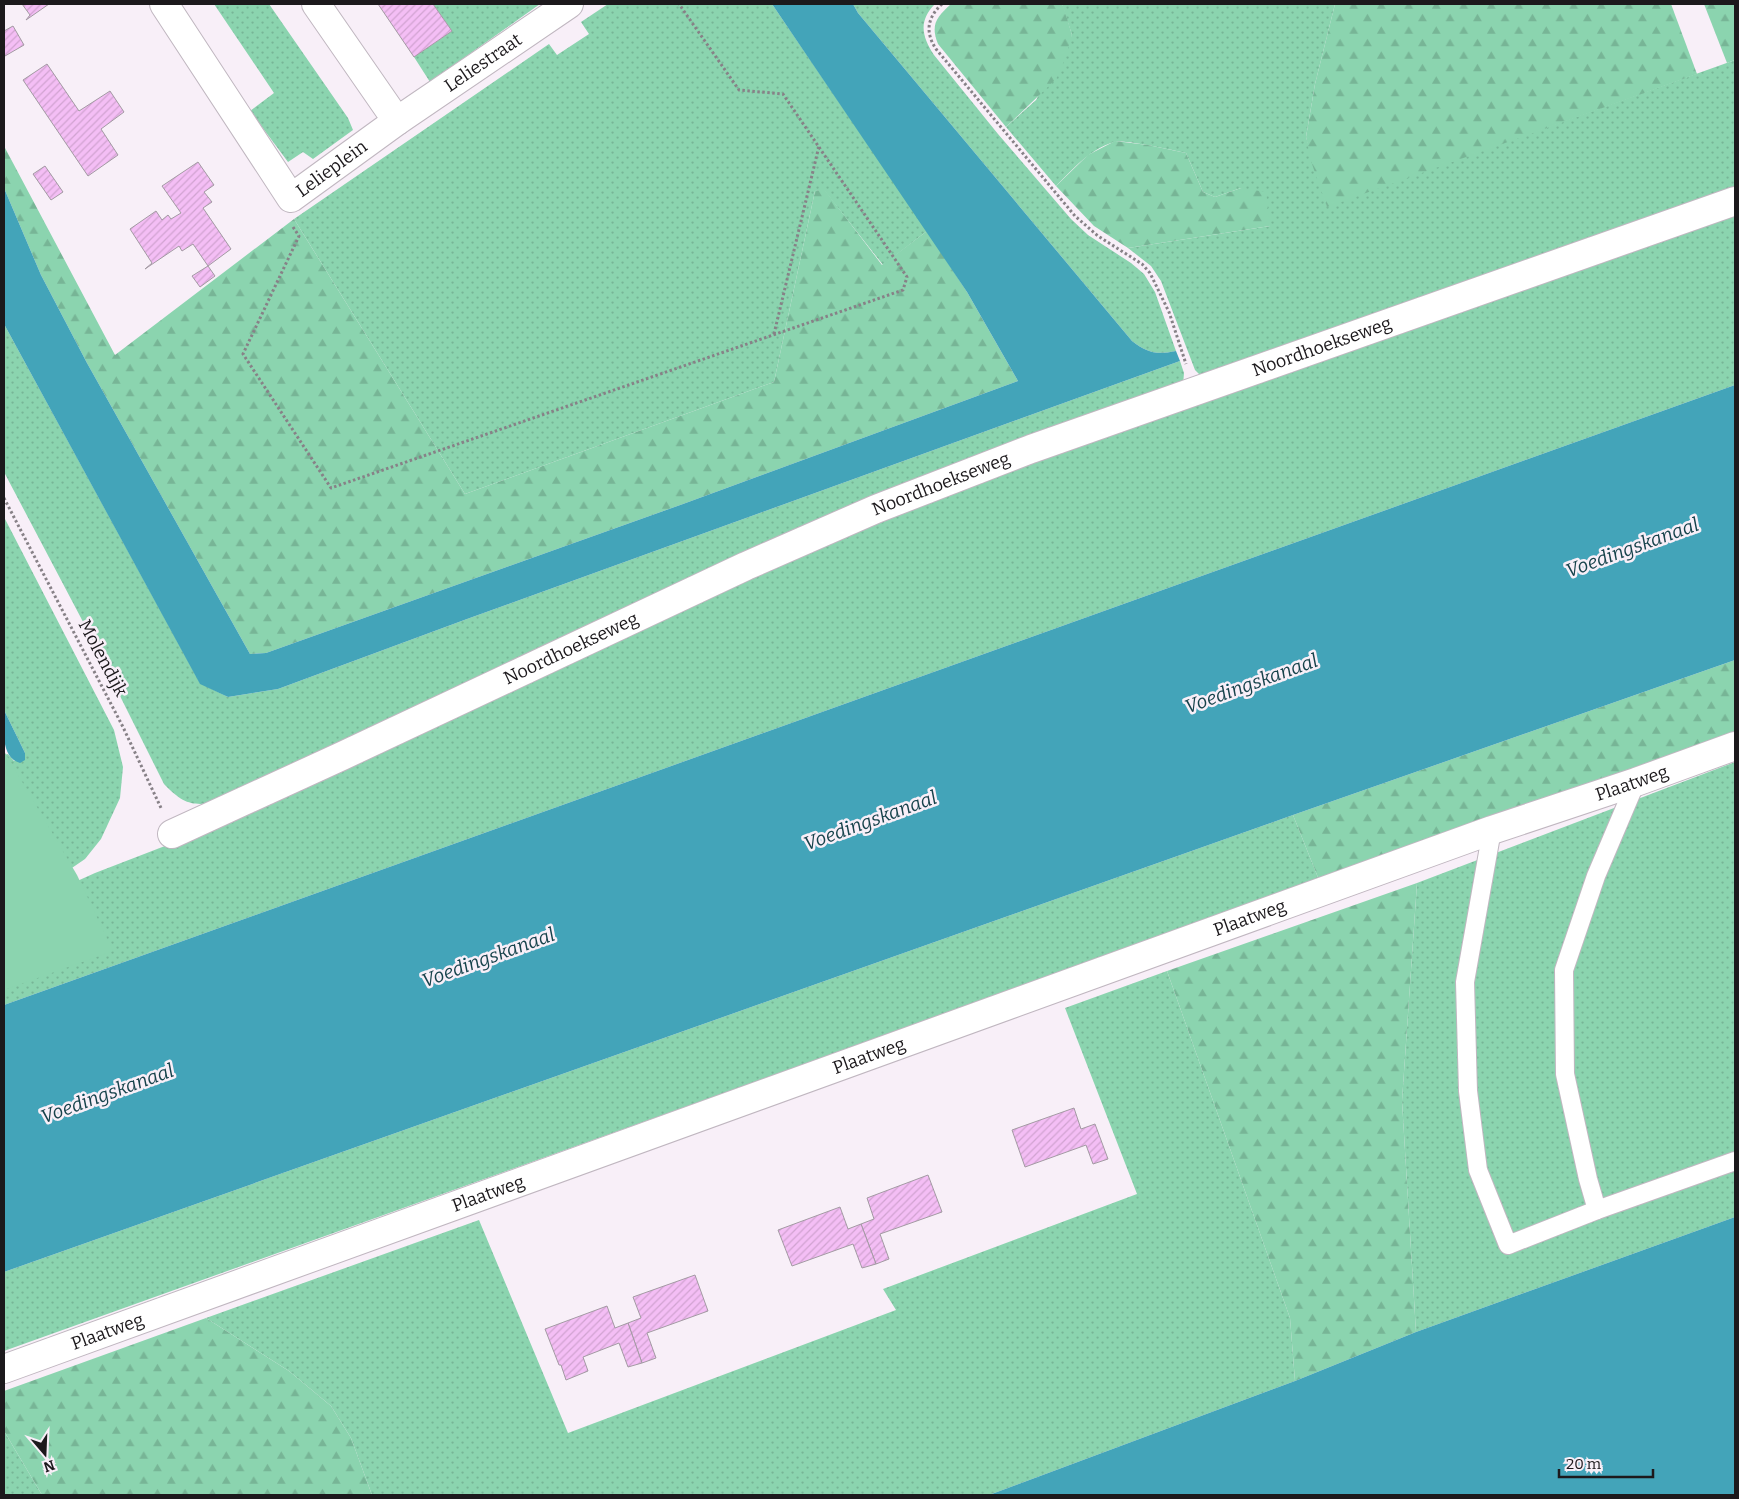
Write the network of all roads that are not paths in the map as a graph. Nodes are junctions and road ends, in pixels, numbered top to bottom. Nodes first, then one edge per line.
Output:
1 (164, 4) edge
2 (316, 4) edge
3 (569, 4) edge
4 (397, 122) junction
5 (1735, 201) edge
6 (1735, 746) edge
7 (1636, 782) junction
8 (1492, 830) junction
9 (172, 834) road end
10 (1735, 1161) edge
11 (1597, 1210) junction
12 (4, 1369) edge

1 - 4 street, Lelieplein
2 - 4 street
3 - 4 street, Leliestraat
5 - 9 street, Noordhoekseweg
6 - 7 street, Plaatweg
7 - 8 street, Plaatweg
7 - 11 lane
8 - 11 lane
8 - 12 street, Plaatweg
10 - 11 lane

